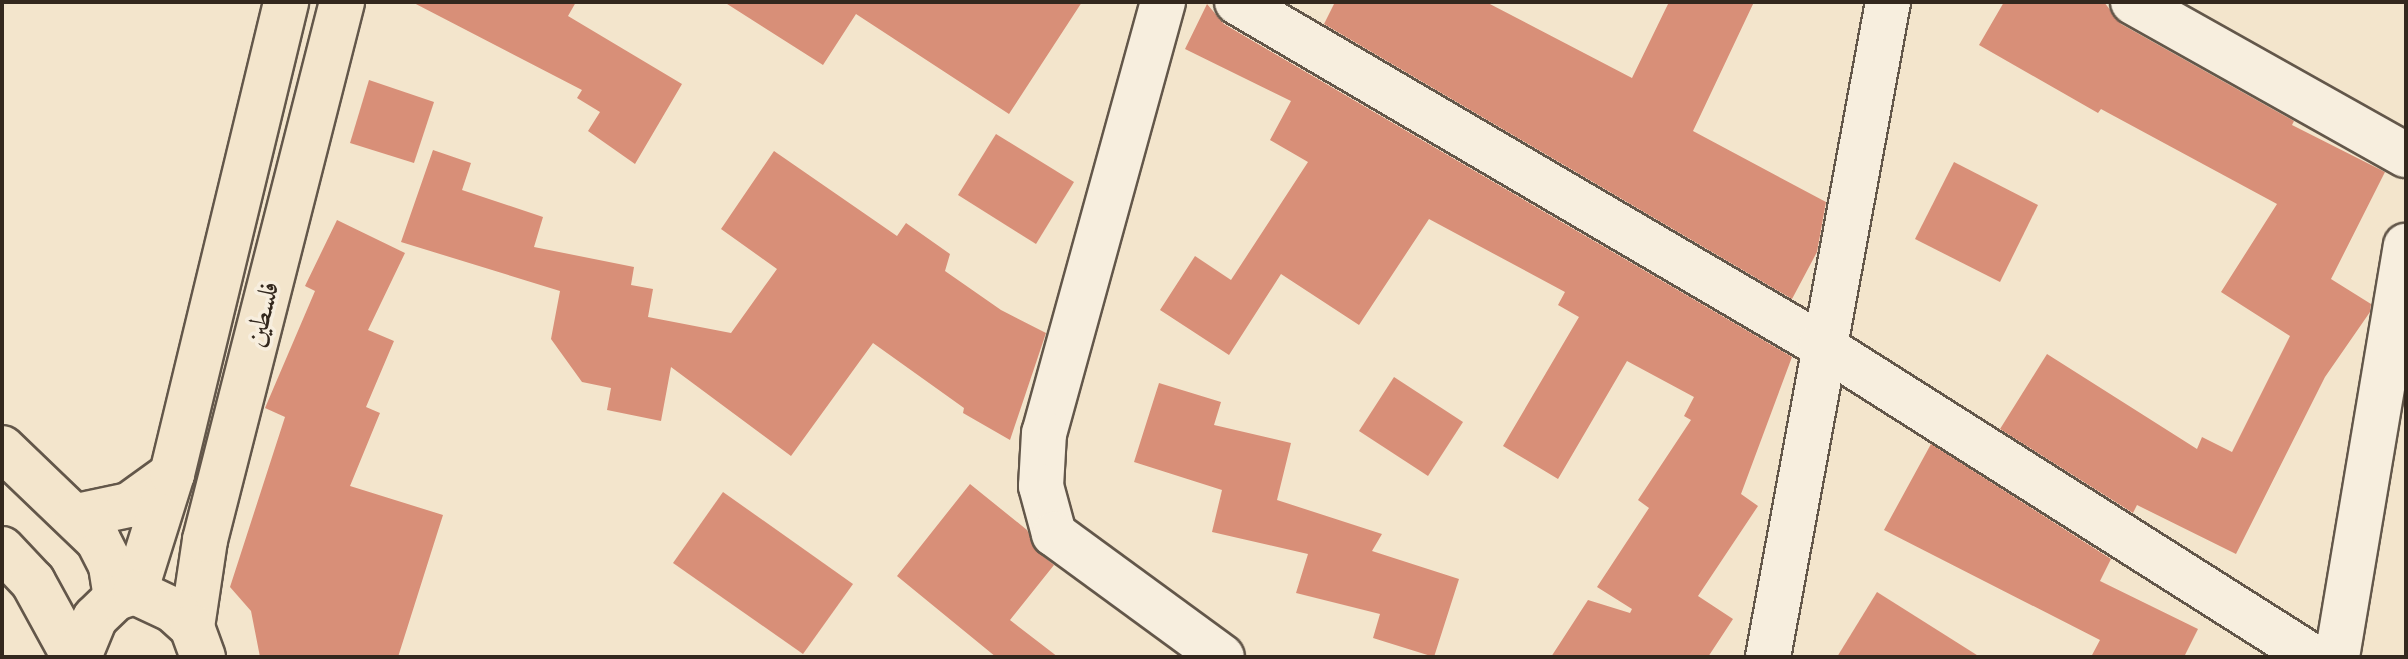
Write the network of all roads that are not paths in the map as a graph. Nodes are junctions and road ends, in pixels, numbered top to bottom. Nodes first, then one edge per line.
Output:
1 (286, 2) edge
2 (342, 2) edge
3 (1163, 2) edge
4 (1237, 2) edge
5 (1888, 2) edge
6 (2133, 2) edge
7 (2406, 155) edge
8 (2406, 246) edge
9 (1821, 345) junction
10 (2, 448) edge
11 (172, 474) junction
12 (77, 516) junction
13 (2, 549) edge
14 (125, 595) junction
15 (197, 642) edge
16 (76, 657) edge
17 (1222, 657) edge
18 (1768, 657) edge
19 (2313, 657) edge
20 (2337, 657) edge

1 - 11 main road, فلسطين
2 - 15 main road, فلسطين
3 - 17 street
4 - 9 street
5 - 9 street
6 - 7 street
8 - 20 street
9 - 18 street
9 - 19 street
10 - 12 main road
11 - 12 main road
11 - 14 main road, فلسطين
12 - 14 main road
13 - 16 main road
14 - 15 main road
14 - 16 main road

